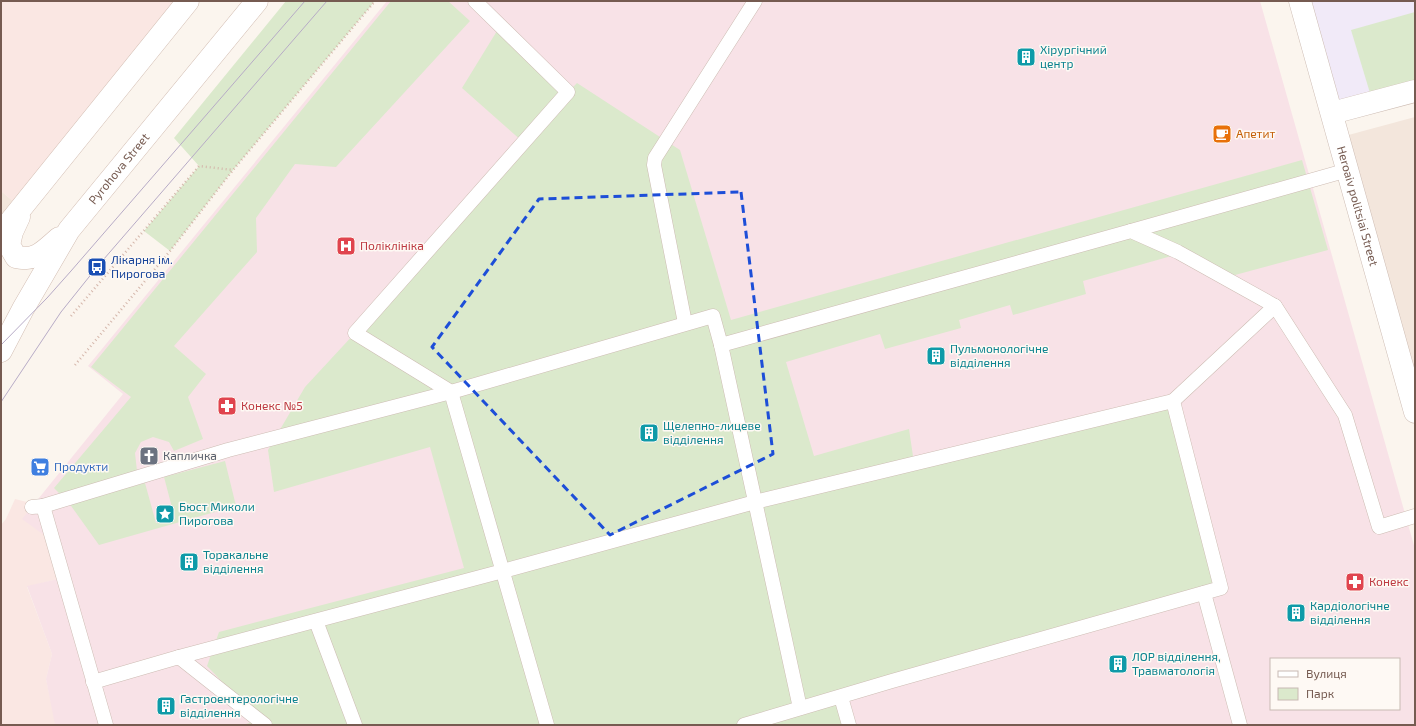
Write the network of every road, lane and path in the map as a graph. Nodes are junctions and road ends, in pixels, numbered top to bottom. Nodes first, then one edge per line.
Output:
1 (188, 1) edge
2 (257, 1) edge
3 (375, 1) edge
4 (475, 1) edge
5 (755, 1) edge
6 (1300, 1) edge
7 (1415, 91) edge
8 (1332, 113) junction
9 (233, 170) junction
10 (1348, 170) junction
11 (27, 200) junction
12 (69, 230) junction
13 (1131, 231) junction
14 (1, 233) edge
15 (1275, 306) junction
16 (23, 309) junction
17 (71, 316) dead end
18 (685, 323) junction
19 (1, 331) edge
20 (721, 345) junction
21 (1, 351) edge
22 (75, 365) dead end
23 (451, 392) junction
24 (1173, 401) junction
25 (1415, 412) edge
26 (755, 502) junction
27 (1415, 516) edge
28 (503, 572) junction
29 (1204, 593) junction
30 (316, 621) junction
31 (180, 657) junction
32 (93, 682) junction
33 (841, 697) junction
34 (800, 708) junction
35 (106, 725) edge
36 (265, 725) edge
37 (356, 725) edge
38 (547, 725) edge
39 (744, 725) edge
40 (849, 725) edge
41 (1240, 725) edge

1 - 11 main road
2 - 12 main road, Pyrohova Street
3 - 9 path
4 - 23 lane
5 - 18 lane
6 - 8 main road, Heroaiv politsiai Street
7 - 8 main road
8 - 10 main road, Heroaiv politsiai Street
9 - 17 path
9 - 22 path
10 - 13 lane
10 - 25 main road, Heroaiv politsiai Street
11 - 12 main road
11 - 14 main road
12 - 16 main road, Pyrohova Street
13 - 15 lane
13 - 20 lane
15 - 24 lane
15 - 27 lane
16 - 19 main road
16 - 21 main road, Pyrohova Street
18 - 20 lane
18 - 23 lane
20 - 26 lane
23 - 28 lane
23 - 32 lane
24 - 26 lane
24 - 29 lane
26 - 28 lane
26 - 34 lane
28 - 30 lane
28 - 38 lane
29 - 33 lane
29 - 41 lane
30 - 31 lane
30 - 37 lane
31 - 32 lane
31 - 36 lane
32 - 35 lane
33 - 34 lane
33 - 40 lane
34 - 39 lane

